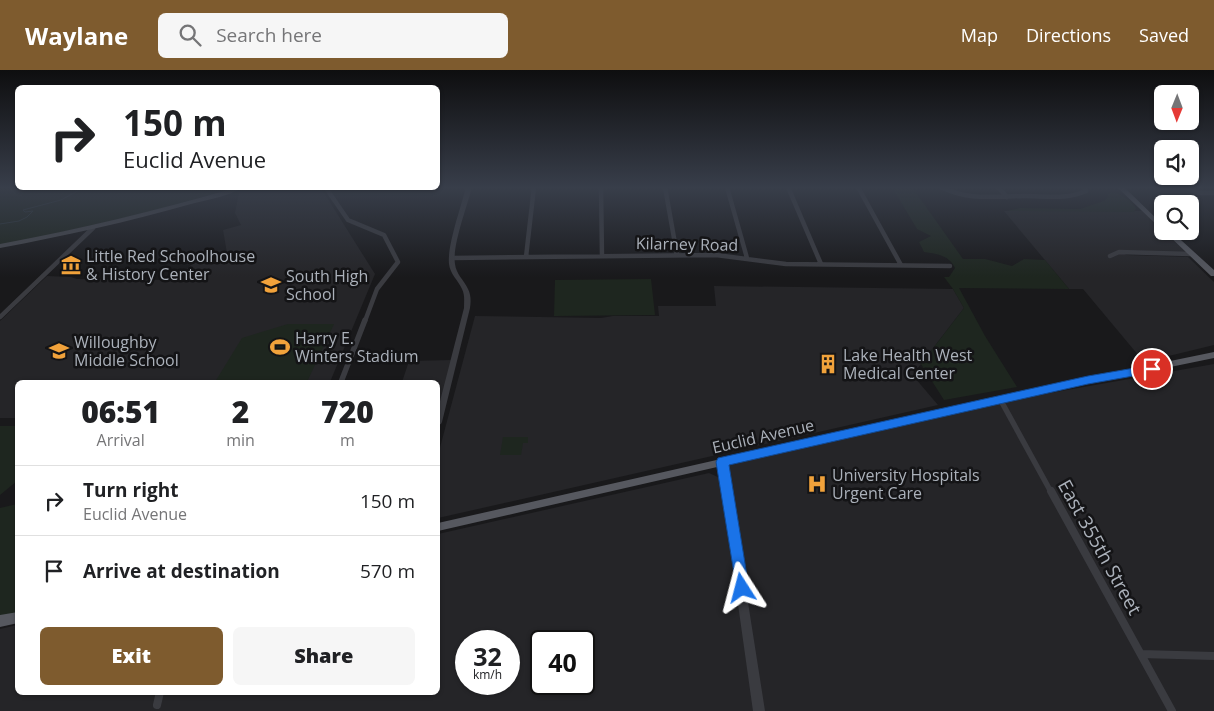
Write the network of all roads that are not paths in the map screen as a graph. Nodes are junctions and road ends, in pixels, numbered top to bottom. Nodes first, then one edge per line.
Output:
1 (136, 217) edge
2 (345, 217) edge
3 (462, 217) edge
4 (531, 217) edge
5 (601, 217) edge
6 (670, 217) edge
7 (735, 217) edge
8 (801, 217) edge
9 (874, 217) edge
10 (93, 228) junction
11 (1176, 240) edge
12 (0, 246) edge
13 (1191, 254) junction
14 (676, 255) junction
15 (602, 256) junction
16 (1110, 256) dead end
17 (526, 257) junction
18 (452, 258) junction
19 (747, 258) junction
20 (821, 264) junction
21 (901, 265) junction
22 (950, 266) dead end
23 (1214, 274) edge
24 (0, 318) edge
25 (1214, 355) edge
26 (342, 380) edge
27 (1000, 399) junction
28 (440, 414) edge
29 (722, 462) junction
30 (440, 527) edge
31 (15, 618) edge
32 (0, 621) edge
33 (1141, 654) junction
34 (1214, 656) edge
35 (159, 695) edge
36 (157, 705) dead end
37 (760, 711) edge
38 (1172, 711) edge

1 - 10 main road
2 - 26 street
3 - 18 street
4 - 17 street
5 - 15 street
6 - 14 street
7 - 19 street
8 - 20 street
9 - 21 street
10 - 12 main road
10 - 24 street
11 - 13 main road
13 - 16 street
13 - 23 main road
14 - 15 street, Kilarney Road
14 - 19 street, Kilarney Road
15 - 17 street, Kilarney Road
17 - 18 street, Kilarney Road
18 - 28 street
19 - 20 street, Kilarney Road
20 - 21 street, Kilarney Road
21 - 22 street, Kilarney Road
25 - 27 main road, Euclid Avenue
27 - 29 main road, Euclid Avenue
27 - 33 street, East 355th Street
29 - 30 main road, Euclid Avenue
29 - 37 street
31 - 32 main road
33 - 34 street
33 - 38 street, East 355th Street
35 - 36 street

